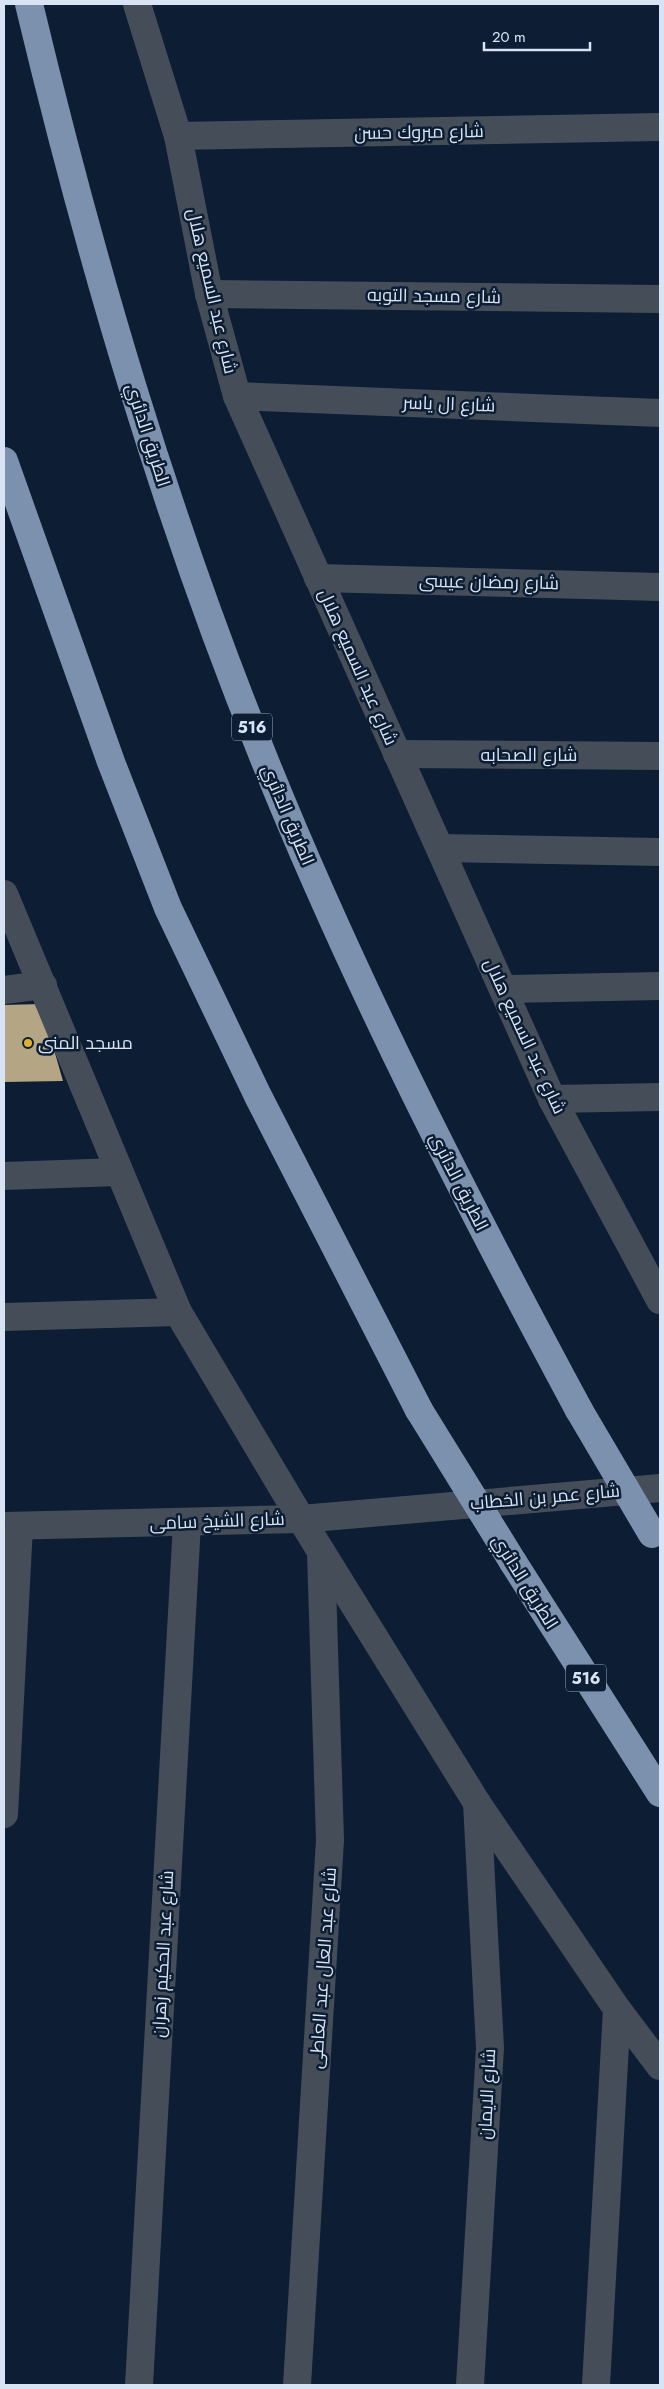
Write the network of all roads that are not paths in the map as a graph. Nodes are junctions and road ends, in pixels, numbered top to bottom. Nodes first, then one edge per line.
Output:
1 (29, 4) edge
2 (136, 4) edge
3 (660, 127) edge
4 (178, 136) junction
5 (209, 294) junction
6 (660, 299) edge
7 (237, 396) junction
8 (660, 413) edge
9 (4, 461) edge
10 (318, 578) junction
11 (660, 586) edge
12 (397, 754) junction
13 (660, 756) edge
14 (440, 848) junction
15 (660, 852) edge
16 (4, 894) edge
17 (44, 985) junction
18 (660, 986) edge
19 (503, 989) junction
20 (4, 990) edge
21 (660, 1097) edge
22 (552, 1099) junction
23 (118, 1172) junction
24 (4, 1176) edge
25 (660, 1300) edge
26 (178, 1312) junction
27 (4, 1317) edge
28 (660, 1488) edge
29 (430, 1507) joint
30 (301, 1519) junction
31 (187, 1523) junction
32 (11, 1526) edge
33 (656, 1541) edge
34 (320, 1550) junction
35 (660, 1793) edge
36 (477, 1803) junction
37 (4, 1814) edge
38 (617, 2009) junction
39 (660, 2066) edge
40 (139, 2385) edge
41 (297, 2385) edge
42 (470, 2385) edge
43 (596, 2385) edge

1 - 33 highway, الطريق الدائري / 516, bridge
2 - 4 street, شارع عبد السميع هلال
3 - 4 street, شارع مبروك حسن
4 - 5 street, شارع عبد السميع هلال
5 - 6 street, شارع مسجد التوبه
5 - 7 street, شارع عبد السميع هلال
7 - 8 street, شارع ال ياسر
7 - 10 street, شارع عبد السميع هلال
9 - 35 highway, الطريق الدائري / 516, bridge
10 - 11 street, شارع رمضان عيسى
10 - 12 street, شارع عبد السميع هلال
12 - 13 street, شارع الصحابه
12 - 14 street, شارع عبد السميع هلال
14 - 15 street
14 - 19 street, شارع عبد السميع هلال
16 - 17 street
17 - 20 street
17 - 23 street
18 - 19 street
19 - 22 street, شارع عبد السميع هلال
21 - 22 street
22 - 25 street, شارع عبد السميع هلال
23 - 24 street
23 - 26 street
26 - 27 street
26 - 30 street
28 - 29 street, شارع عمر بن الخطاب
29 - 30 street, شارع الشيخ سامى
30 - 31 street, شارع الشيخ سامى
30 - 34 street
31 - 32 street, شارع الشيخ سامى
31 - 40 street, شارع عبد الحكيم زهران
32 - 37 street
34 - 36 street
34 - 41 street, شارع عبد العال عبد العاطى
36 - 38 street
36 - 42 street, شارع الايمان
38 - 39 street
38 - 43 street

